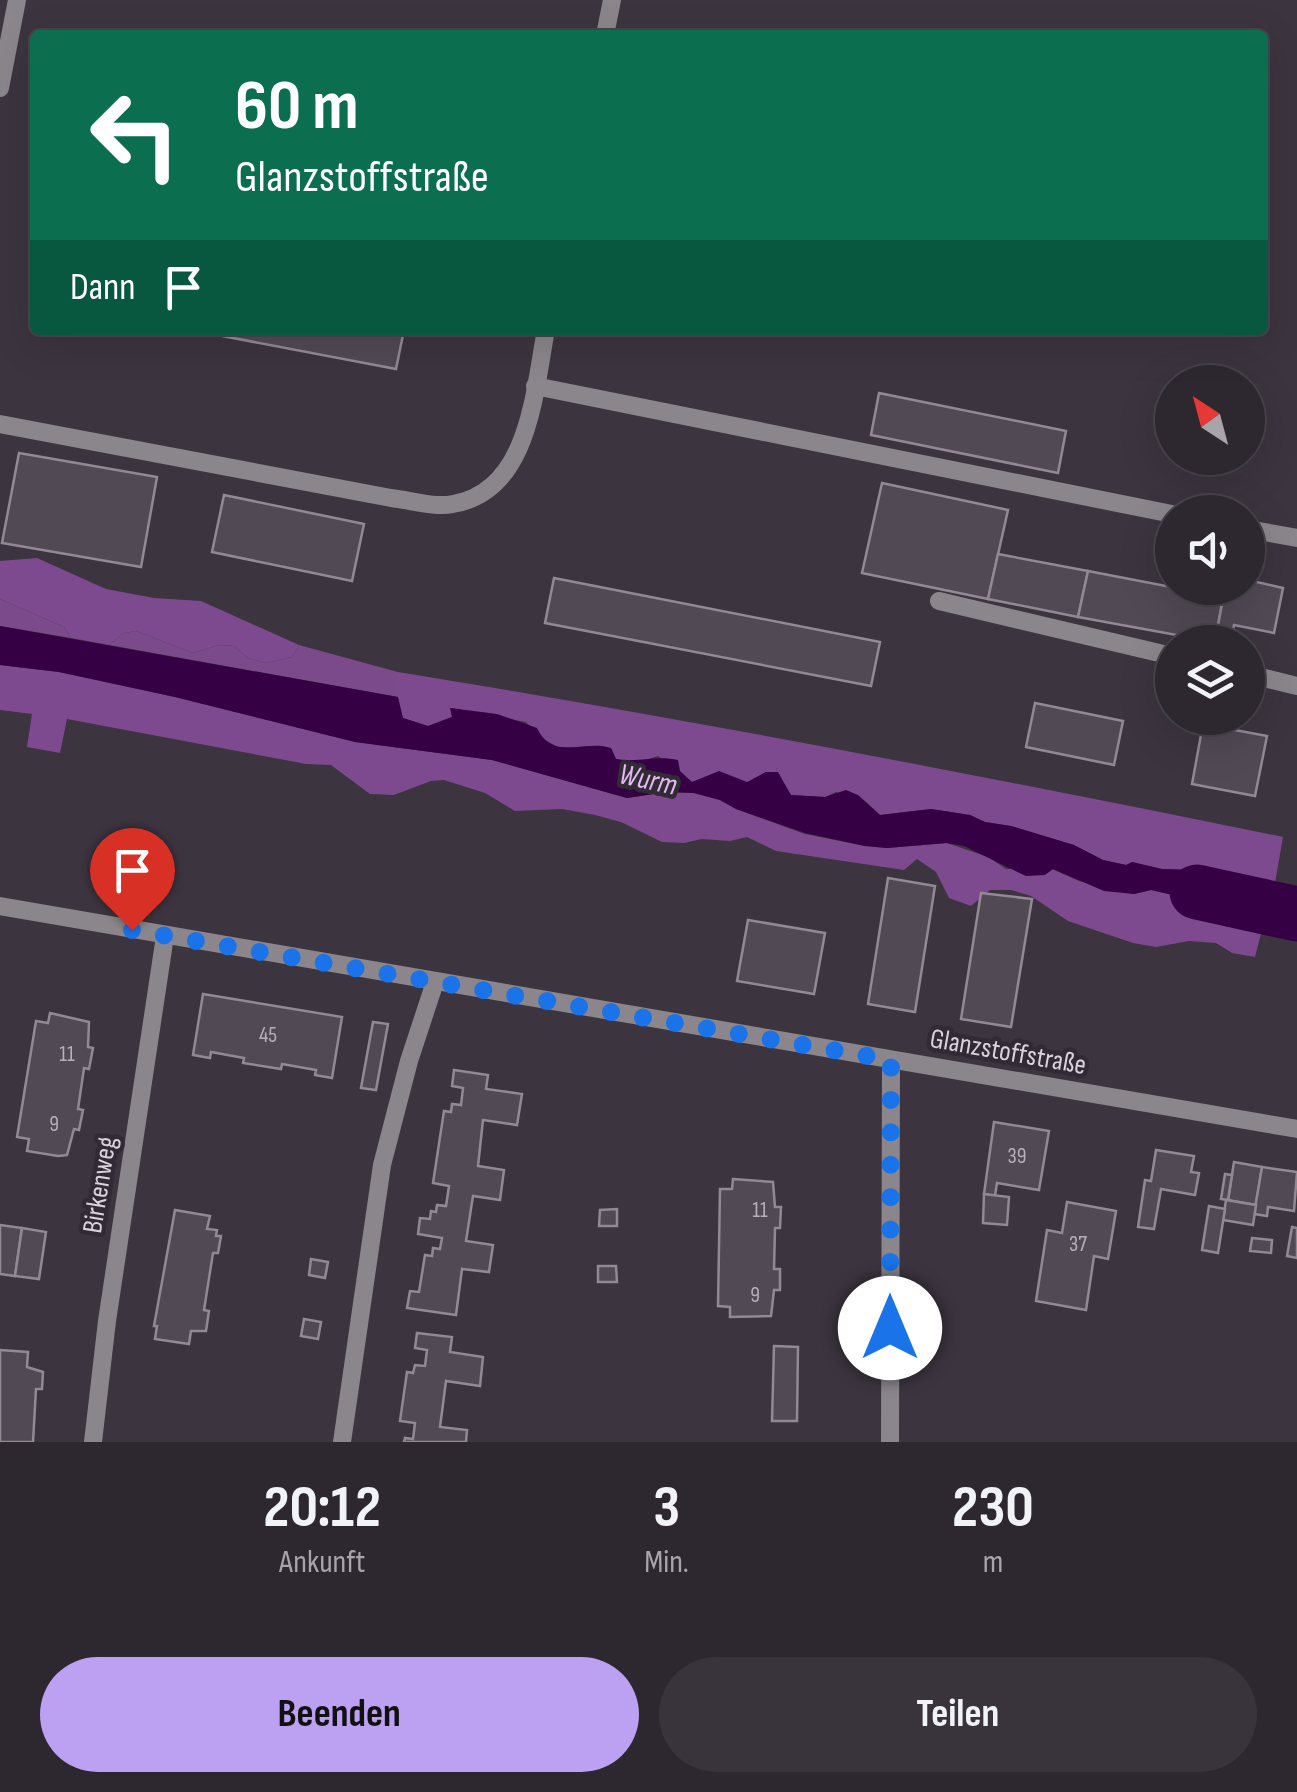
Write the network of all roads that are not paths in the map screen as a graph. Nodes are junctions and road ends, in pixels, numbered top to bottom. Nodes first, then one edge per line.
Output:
1 (18, 0) edge
2 (612, 0) edge
3 (606, 30) edge
4 (0, 88) edge
5 (545, 335) edge
6 (534, 386) junction
7 (0, 424) edge
8 (1155, 511) edge
9 (1265, 531) edge
10 (1297, 538) edge
11 (939, 600) dead end
12 (1155, 652) edge
13 (1265, 678) edge
14 (1297, 686) edge
15 (0, 906) edge
16 (165, 936) junction
17 (436, 982) junction
18 (891, 1060) junction
19 (1297, 1128) edge
20 (92, 1442) edge
21 (342, 1442) edge
22 (890, 1442) edge

1 - 4 street
2 - 3 street
5 - 6 street
6 - 7 street
6 - 8 street
9 - 10 street
11 - 12 street
13 - 14 street
15 - 16 street, Glanzstoffstraße
16 - 17 street, Glanzstoffstraße
16 - 20 street, Birkenweg
17 - 18 street, Glanzstoffstraße
17 - 21 street
18 - 19 street, Glanzstoffstraße
18 - 22 street

